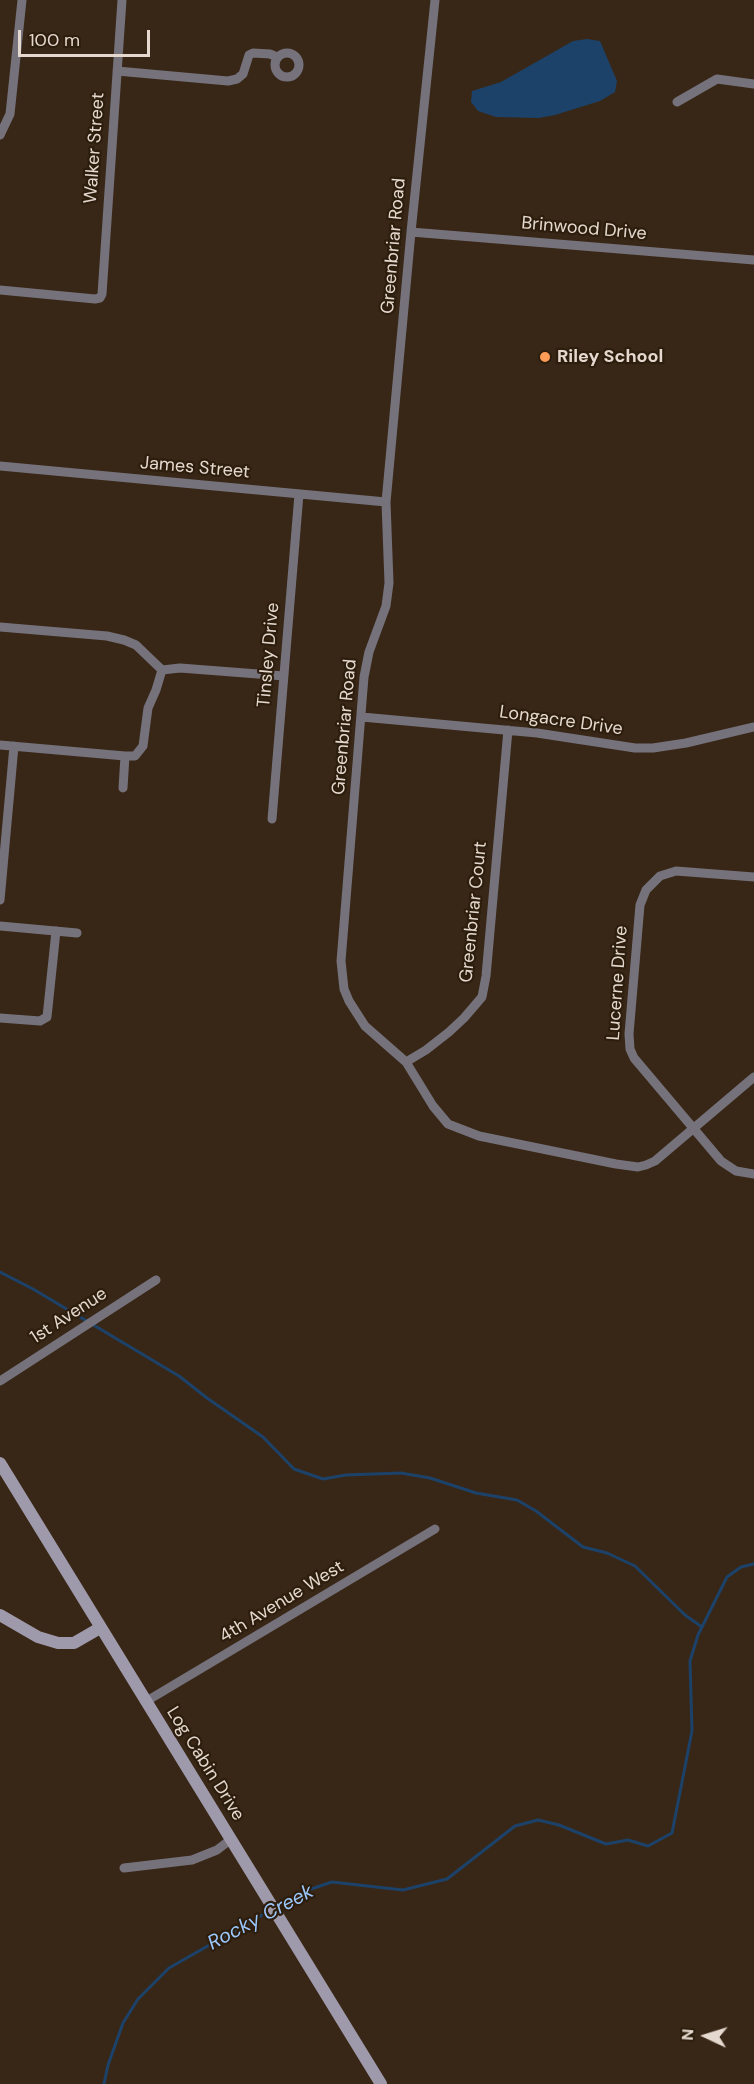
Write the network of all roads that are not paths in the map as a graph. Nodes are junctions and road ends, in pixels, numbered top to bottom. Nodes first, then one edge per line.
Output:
1 (22, 0) edge
2 (122, 0) edge
3 (435, 0) edge
4 (277, 57) dead end
5 (117, 71) junction
6 (754, 84) edge
7 (677, 102) dead end
8 (0, 135) edge
9 (411, 232) junction
10 (754, 260) edge
11 (0, 290) edge
12 (0, 466) edge
13 (299, 494) junction
14 (386, 502) junction
15 (0, 627) edge
16 (162, 670) junction
17 (284, 676) junction
18 (362, 717) junction
19 (754, 727) edge
20 (507, 730) junction
21 (0, 745) edge
22 (14, 746) junction
23 (125, 756) junction
24 (123, 788) dead end
25 (272, 819) dead end
26 (754, 878) edge
27 (0, 900) edge
28 (0, 926) edge
29 (56, 931) junction
30 (77, 933) dead end
31 (0, 1018) edge
32 (406, 1062) junction
33 (754, 1077) edge
34 (695, 1128) junction
35 (754, 1174) edge
36 (156, 1280) dead end
37 (0, 1381) edge
38 (0, 1463) edge
39 (435, 1528) dead end
40 (0, 1615) edge
41 (100, 1628) junction
42 (145, 1702) junction
43 (230, 1840) junction
44 (124, 1868) dead end
45 (381, 2084) edge

1 - 8 street
2 - 5 street, Walker Street
3 - 9 street, Greenbriar Road
4 - 5 street
5 - 11 street, Walker Street
6 - 7 street
9 - 10 street, Brinwood Drive
9 - 14 street, Greenbriar Road
12 - 13 street, James Street
13 - 14 street, James Street
13 - 17 street, Tinsley Drive
14 - 18 street, Greenbriar Road
15 - 16 street
16 - 17 street
16 - 23 street
17 - 25 street, Tinsley Drive
18 - 20 street, Longacre Drive
18 - 32 street, Greenbriar Road
19 - 20 street, Longacre Drive
20 - 32 street, Greenbriar Court
21 - 22 street
22 - 23 street
22 - 27 street
23 - 24 street
26 - 34 street, Lucerne Drive
28 - 29 street
29 - 30 street
29 - 31 street
32 - 34 street, Greenbriar Road
33 - 34 street, Greenbriar Road
34 - 35 street, Lucerne Drive
36 - 37 street, 1st Avenue
38 - 41 street, Log Cabin Drive
39 - 42 street, 4th Avenue West
40 - 41 street
41 - 42 street, Log Cabin Drive
42 - 43 street, Log Cabin Drive
43 - 44 street
43 - 45 street, Log Cabin Drive

